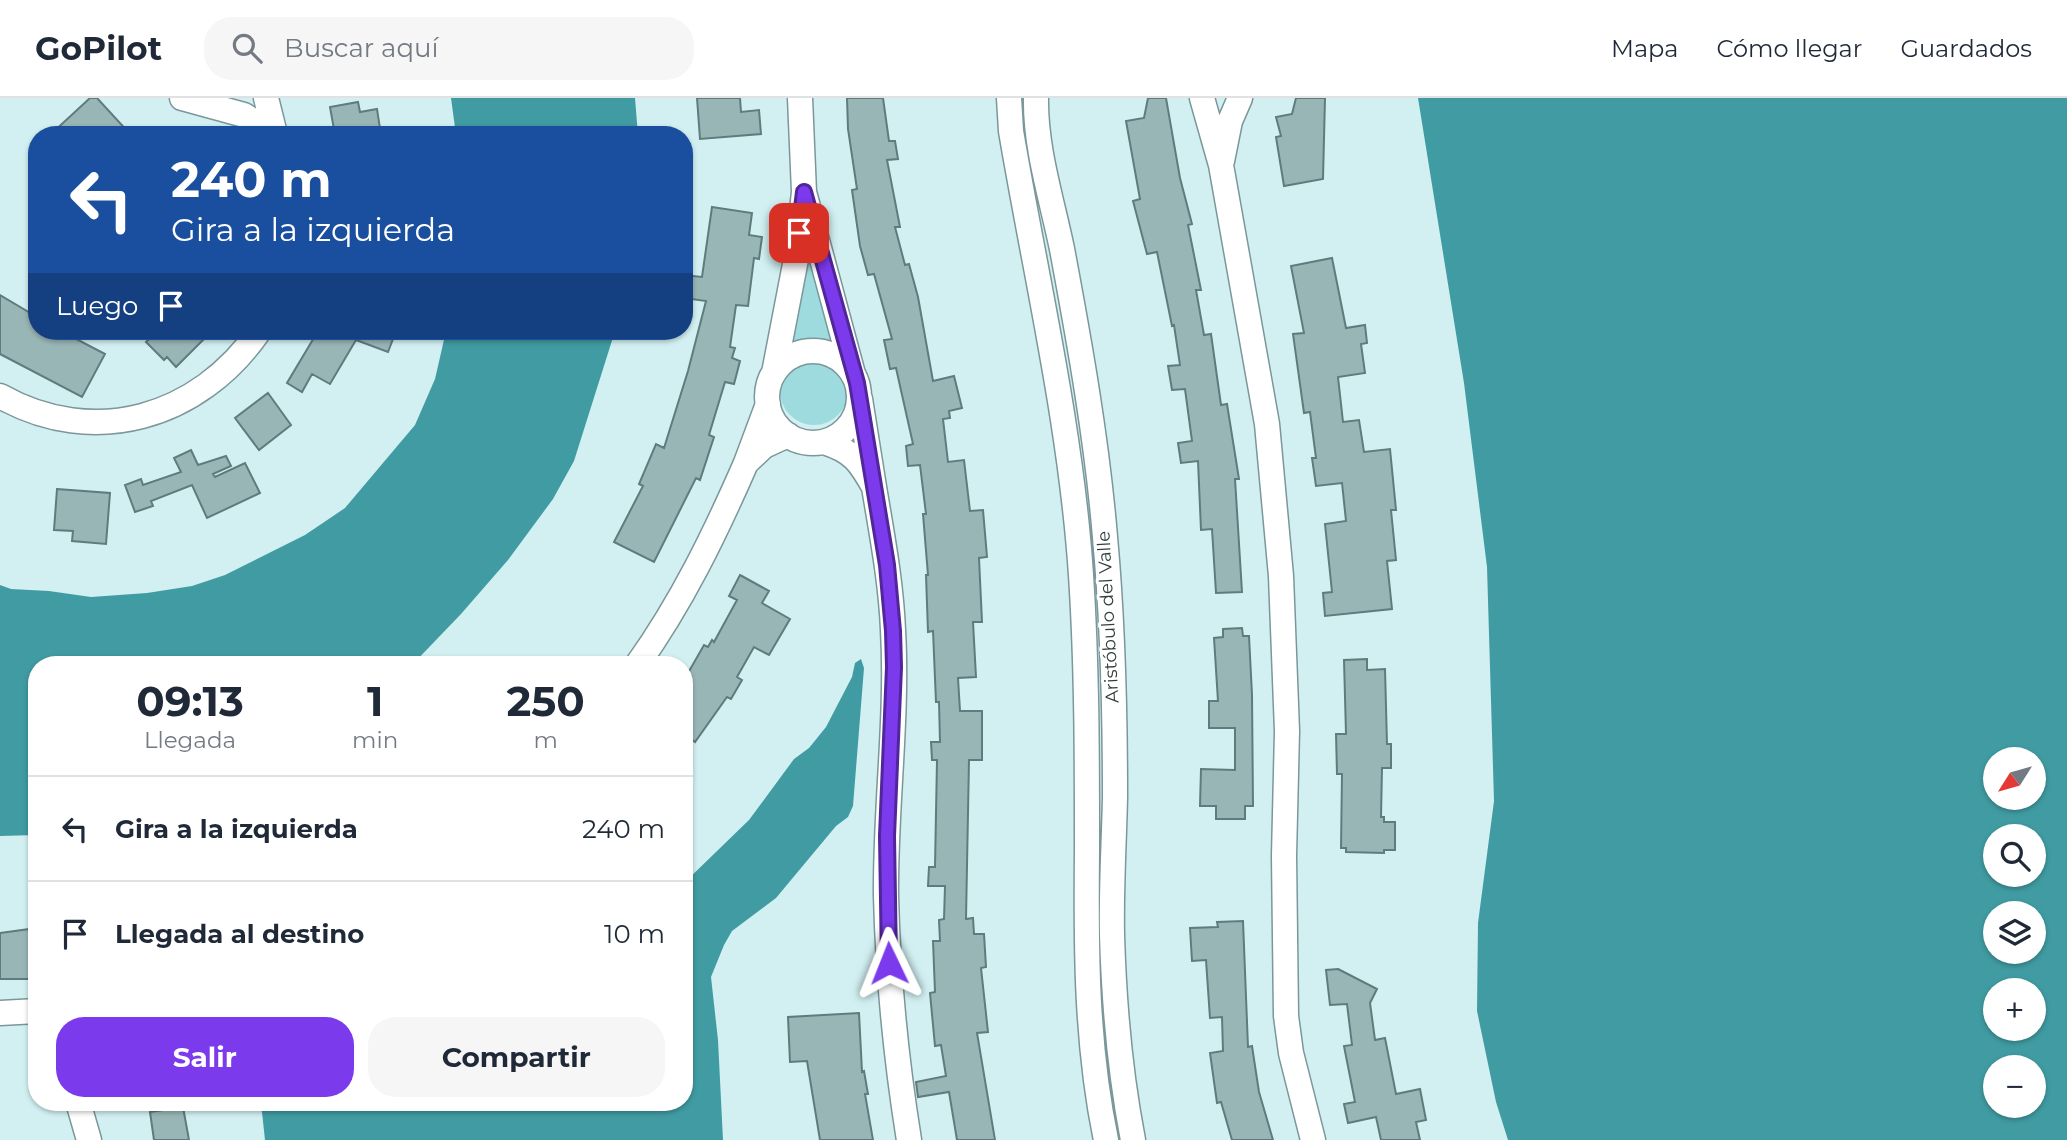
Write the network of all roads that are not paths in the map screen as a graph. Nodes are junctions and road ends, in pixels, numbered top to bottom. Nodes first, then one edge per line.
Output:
1 (182, 98) edge
2 (266, 98) edge
3 (800, 98) edge
4 (1009, 98) edge
5 (1037, 98) edge
6 (1202, 98) edge
7 (1240, 98) edge
8 (262, 126) edge
9 (273, 126) edge
10 (1221, 165) junction
11 (804, 192) junction
12 (251, 340) edge
13 (774, 373) junction
14 (856, 383) junction
15 (0, 396) edge
16 (768, 404) junction
17 (788, 436) junction
18 (824, 442) junction
19 (746, 463) junction
20 (874, 487) junction
21 (643, 656) edge
22 (28, 1011) edge
23 (0, 1013) edge
24 (81, 1111) edge
25 (89, 1140) edge
26 (909, 1140) edge
27 (1106, 1140) edge
28 (1133, 1140) edge
29 (1312, 1140) edge

1 - 8 street
2 - 9 street
3 - 11 street
4 - 27 street, Aristóbulo del Valle
5 - 28 street, Aristóbulo del Valle
6 - 10 street
7 - 10 street
10 - 29 street
11 - 13 street
11 - 14 street
12 - 15 street
13 - 14 street
13 - 16 street
14 - 18 street
14 - 20 street
16 - 17 street
16 - 19 street
17 - 18 street
17 - 19 street
18 - 20 street
19 - 21 street
20 - 26 street
22 - 23 street
24 - 25 street

